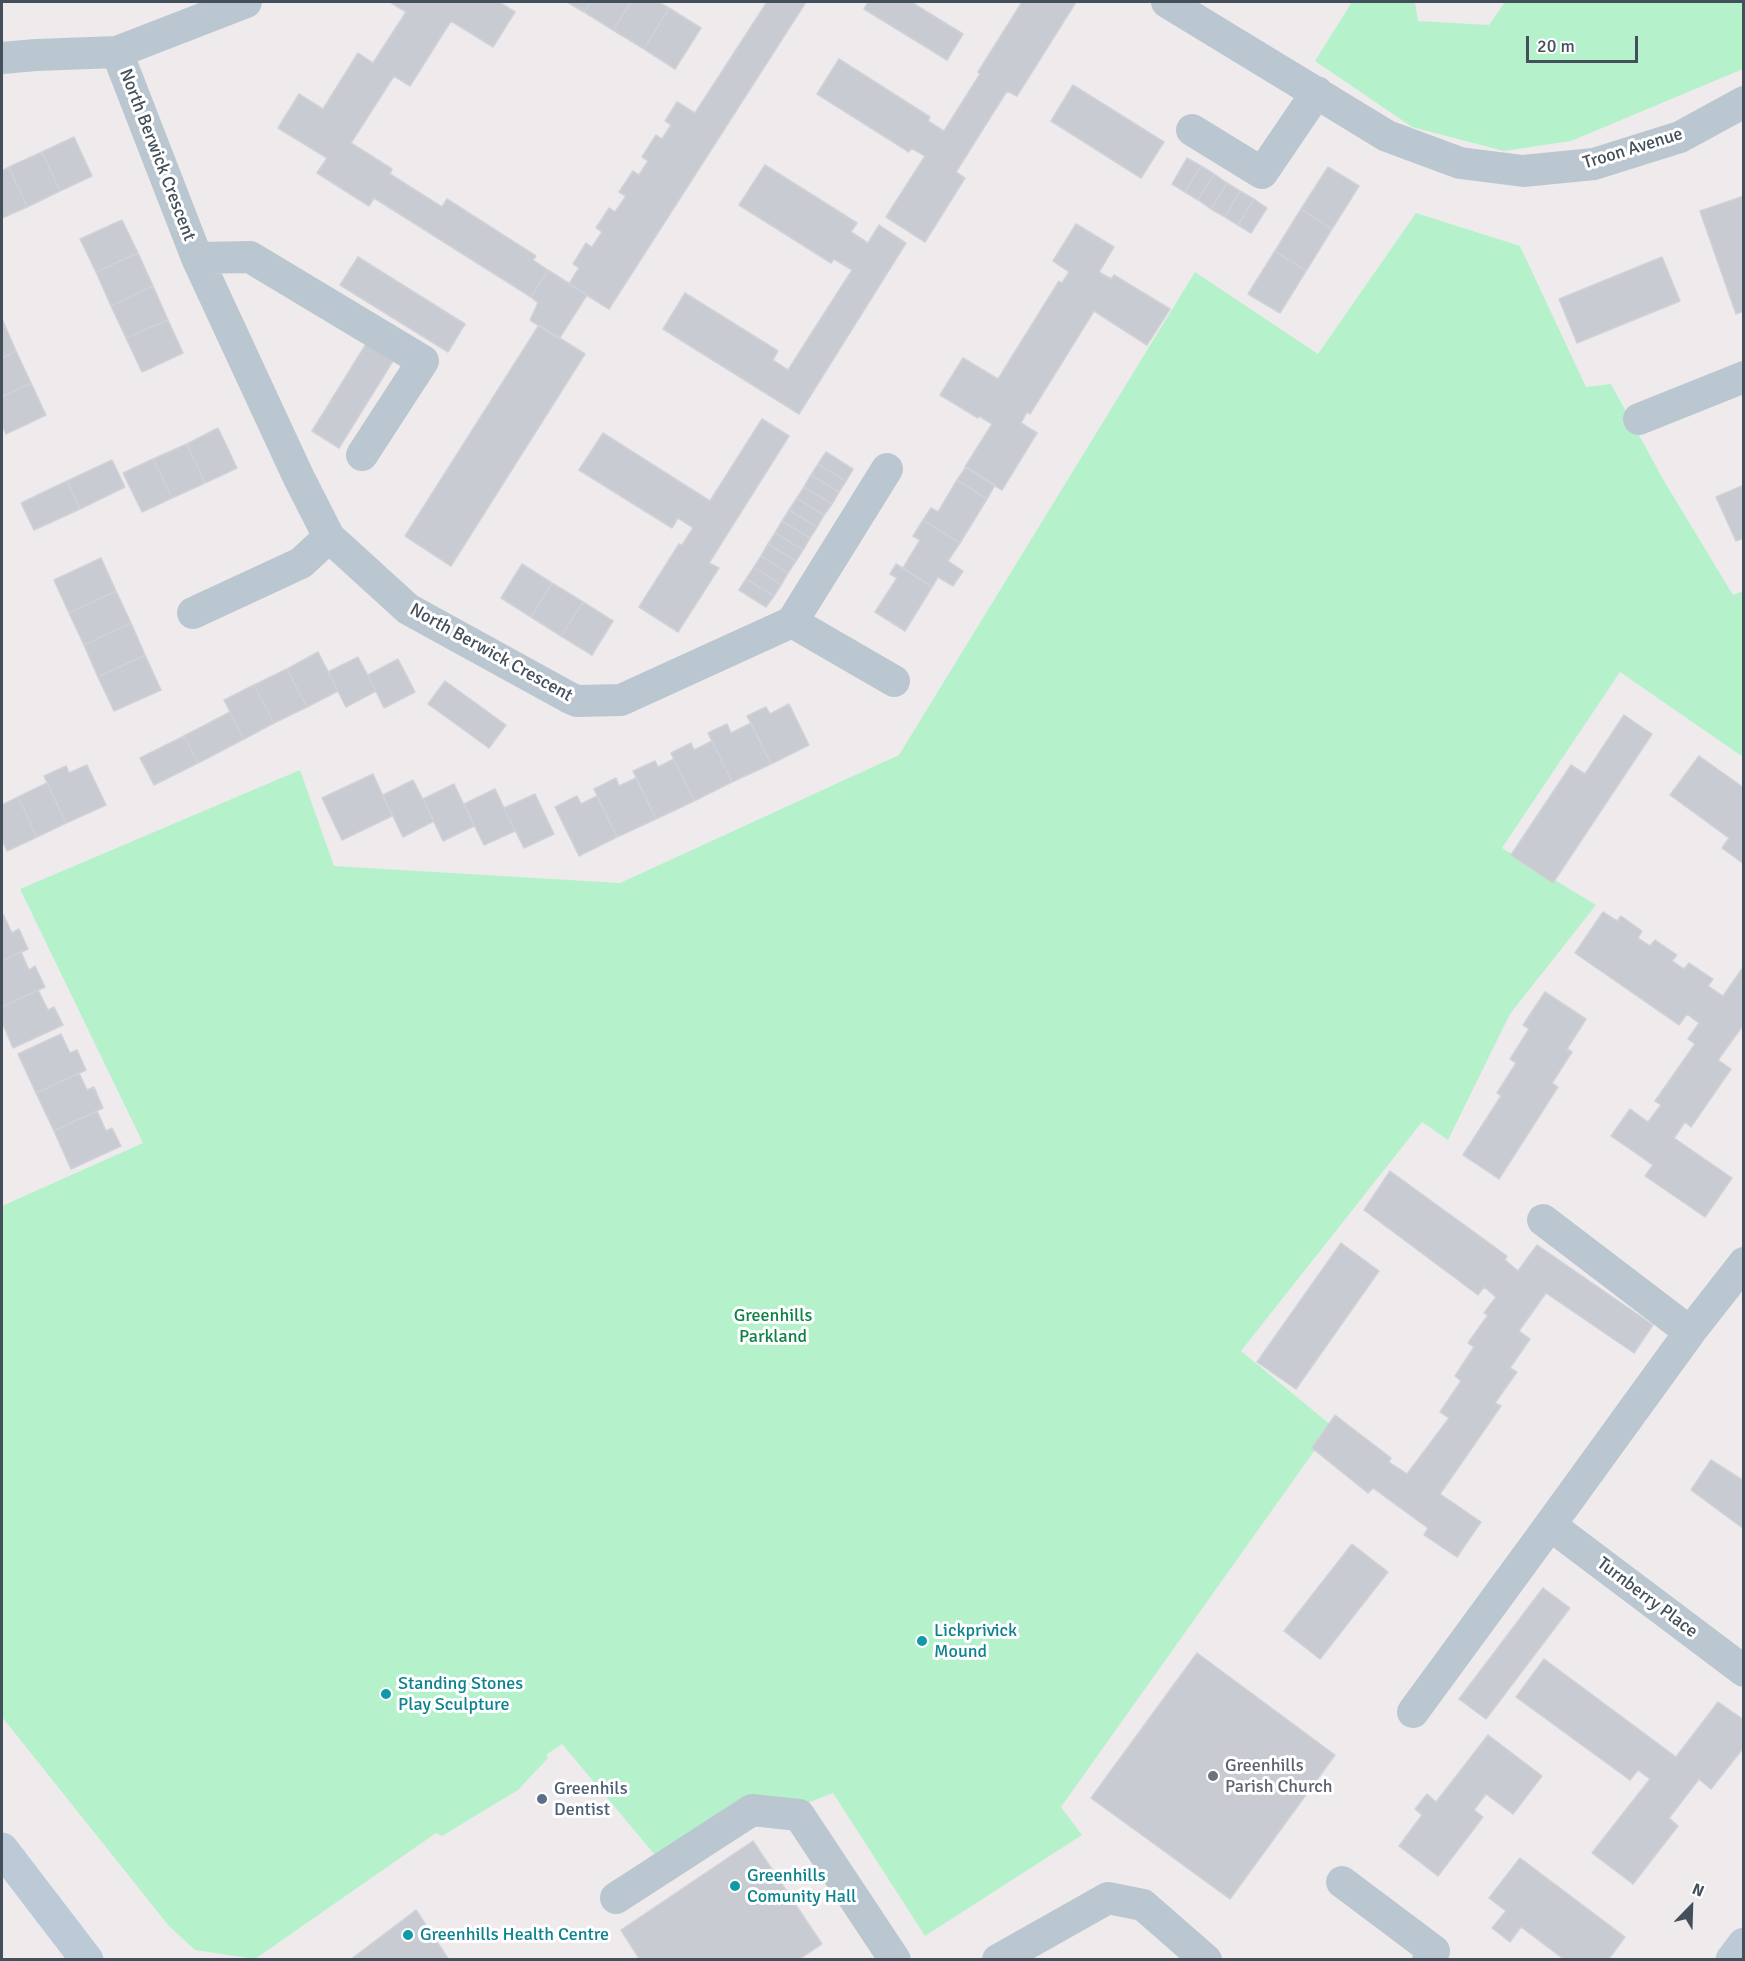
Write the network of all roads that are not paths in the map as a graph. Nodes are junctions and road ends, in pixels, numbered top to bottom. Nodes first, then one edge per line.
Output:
1 (246, 2) edge
2 (1167, 2) edge
3 (117, 52) junction
4 (2, 58) edge
5 (1317, 92) junction
6 (1743, 102) edge
7 (1192, 130) dead end
8 (197, 258) junction
9 (1743, 376) edge
10 (1639, 419) dead end
11 (362, 455) dead end
12 (887, 469) dead end
13 (329, 537) junction
14 (193, 613) dead end
15 (792, 622) junction
16 (894, 681) dead end
17 (1543, 1220) dead end
18 (1743, 1263) edge
19 (1690, 1332) junction
20 (1550, 1525) junction
21 (1743, 1671) edge
22 (1413, 1712) dead end
23 (2, 1849) edge
24 (1342, 1882) dead end
25 (616, 1899) dead end
26 (1743, 1944) edge
27 (87, 1959) edge
28 (895, 1959) edge
29 (998, 1959) edge
30 (1206, 1959) edge
31 (1428, 1959) edge
32 (1732, 1959) edge

1 - 3 street
2 - 5 street, Troon Avenue
3 - 4 street
3 - 8 street, North Berwick Crescent
5 - 6 street, Troon Avenue
5 - 7 street
8 - 11 street, North Berwick Crescent
8 - 13 street, North Berwick Crescent
9 - 10 street
12 - 15 street
13 - 14 street
13 - 15 street, North Berwick Crescent
15 - 16 street
17 - 19 street
18 - 19 street
19 - 20 street
20 - 21 street, Turnberry Place
20 - 22 street
23 - 27 street
24 - 31 street
25 - 28 street
26 - 32 street
29 - 30 street

